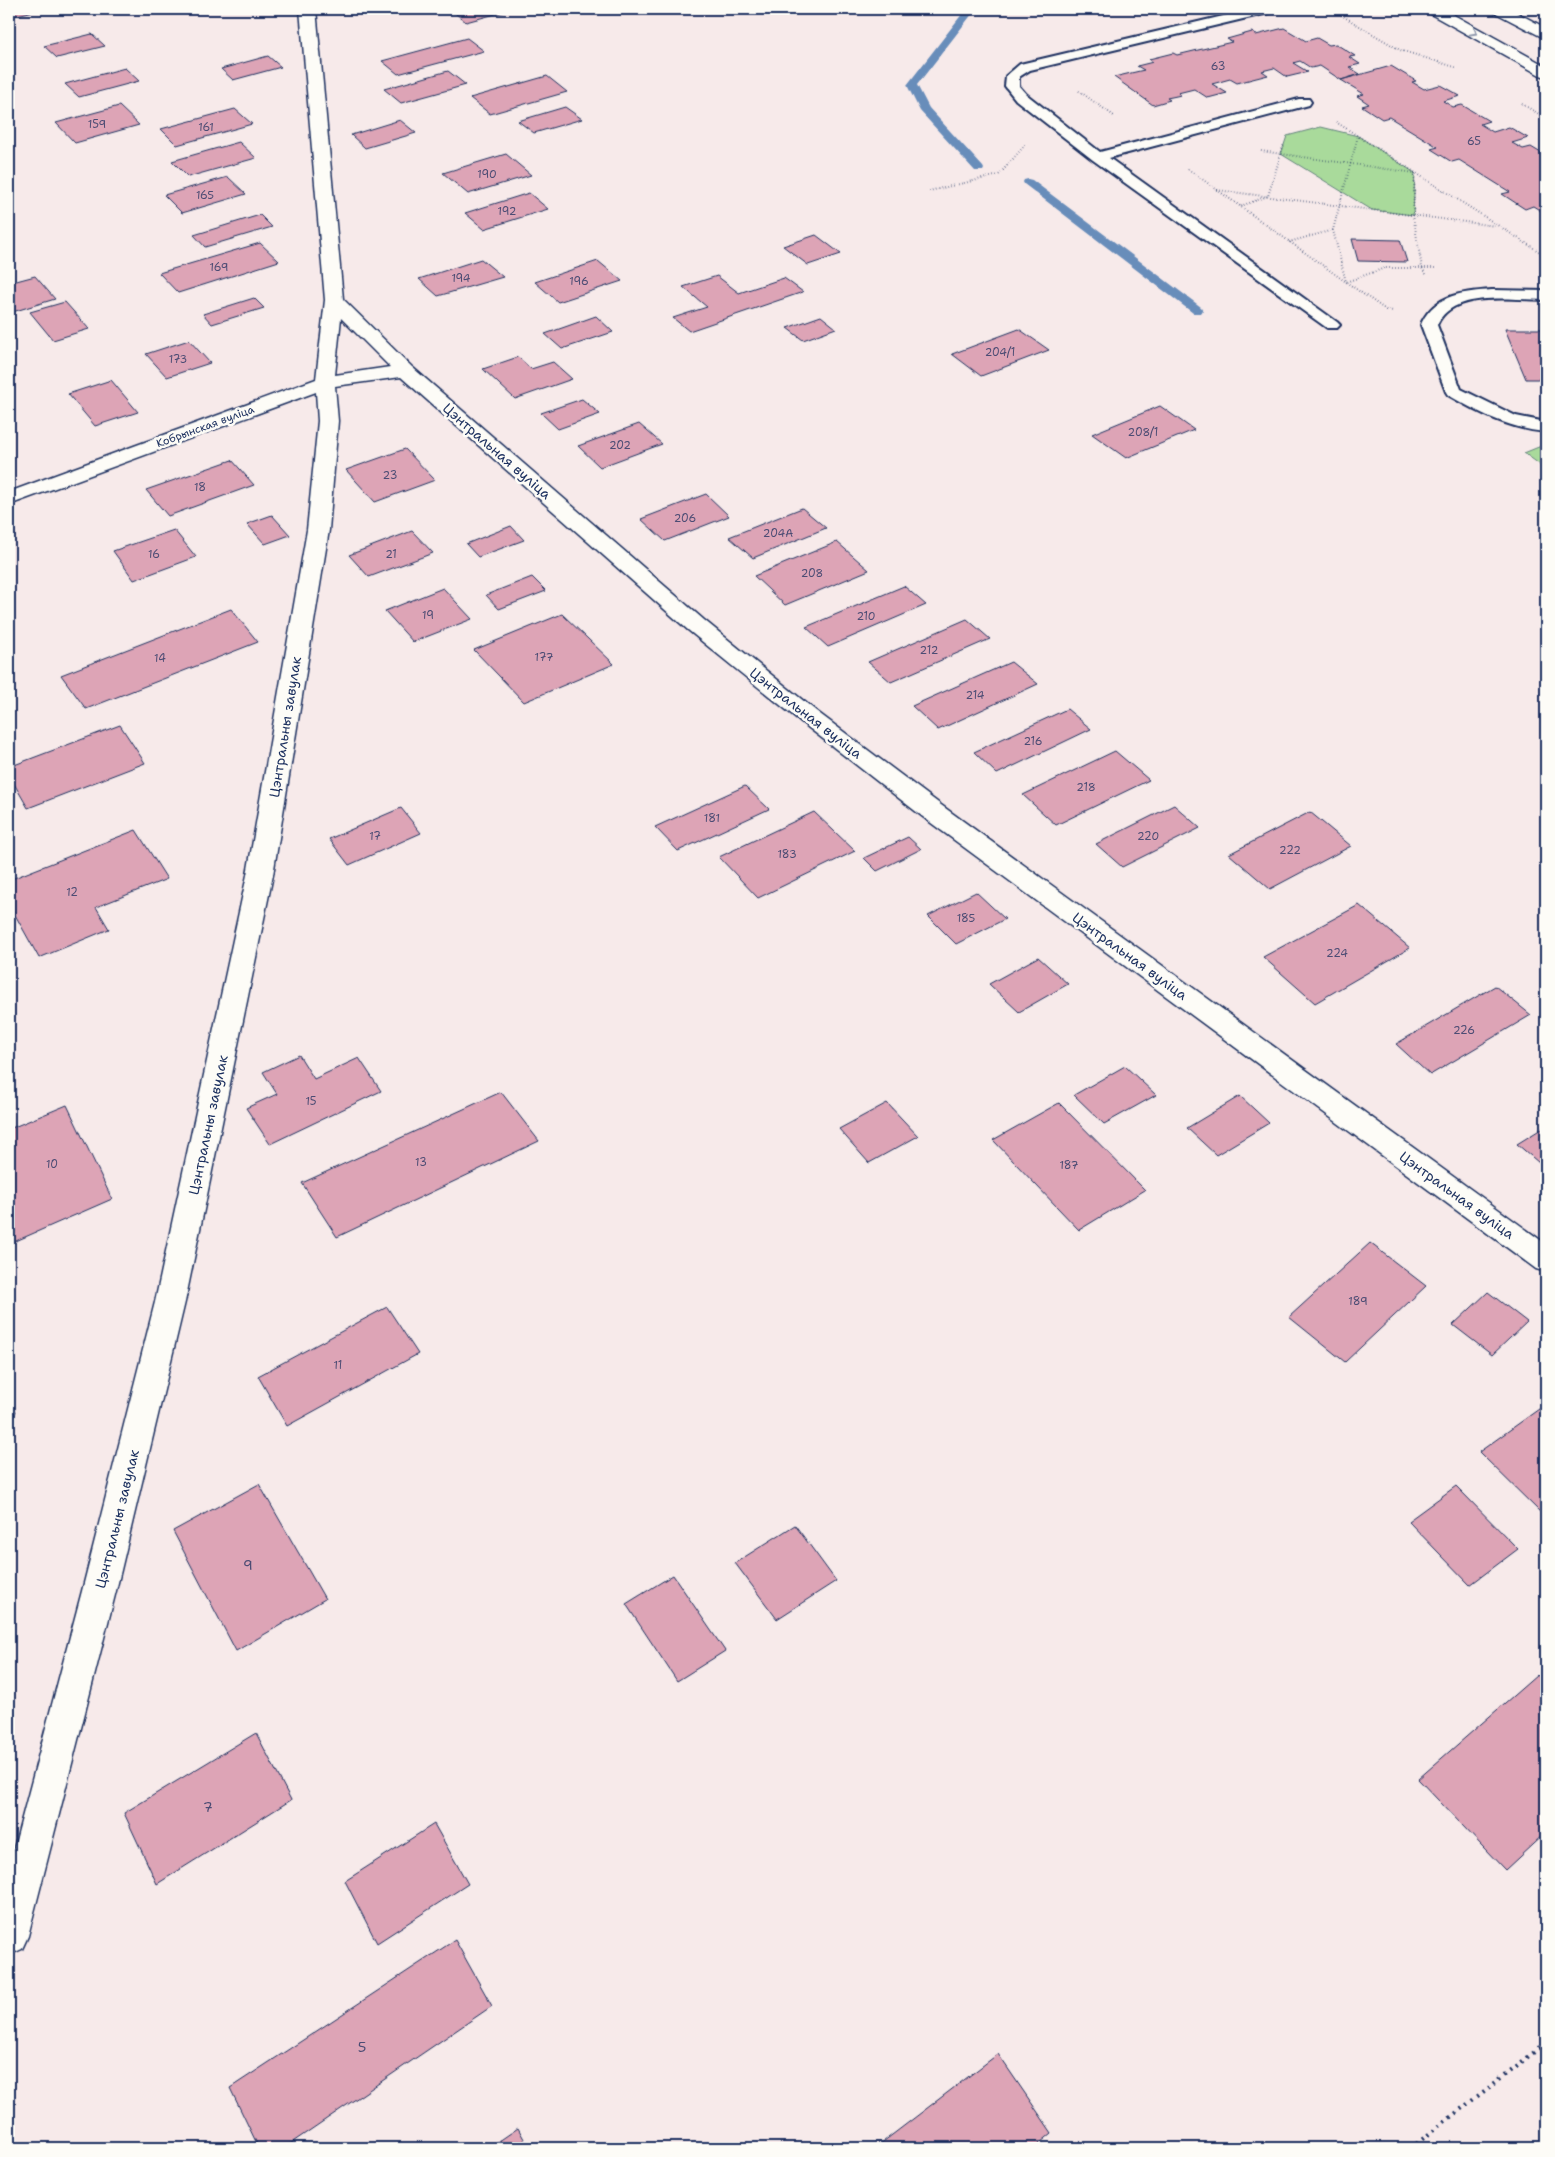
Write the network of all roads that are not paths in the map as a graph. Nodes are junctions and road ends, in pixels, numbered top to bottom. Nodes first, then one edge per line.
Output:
1 (308, 9) edge
2 (1268, 9) edge
3 (1432, 9) edge
4 (1499, 9) edge
5 (1546, 34) edge
6 (1545, 70) edge
7 (1304, 102) road end
8 (1098, 157) junction
9 (1546, 296) edge
10 (334, 300) junction
11 (1332, 325) dead end
12 (405, 371) junction
13 (325, 382) junction
14 (1546, 427) edge
15 (9, 499) edge
16 (1546, 1260) edge
17 (9, 1936) edge

1 - 10 street
2 - 8 lane
3 -> 6 street
4 - 5 street
7 - 8 lane
8 - 11 lane
9 - 14 lane
10 - 12 street, Цэнтральная вуліца
10 - 13 street, Цэнтральны завулак
12 - 13 street, Кобрынская вуліца
12 - 16 street, Цэнтральная вуліца
13 - 15 street, Кобрынская вуліца
13 - 17 street, Цэнтральны завулак

